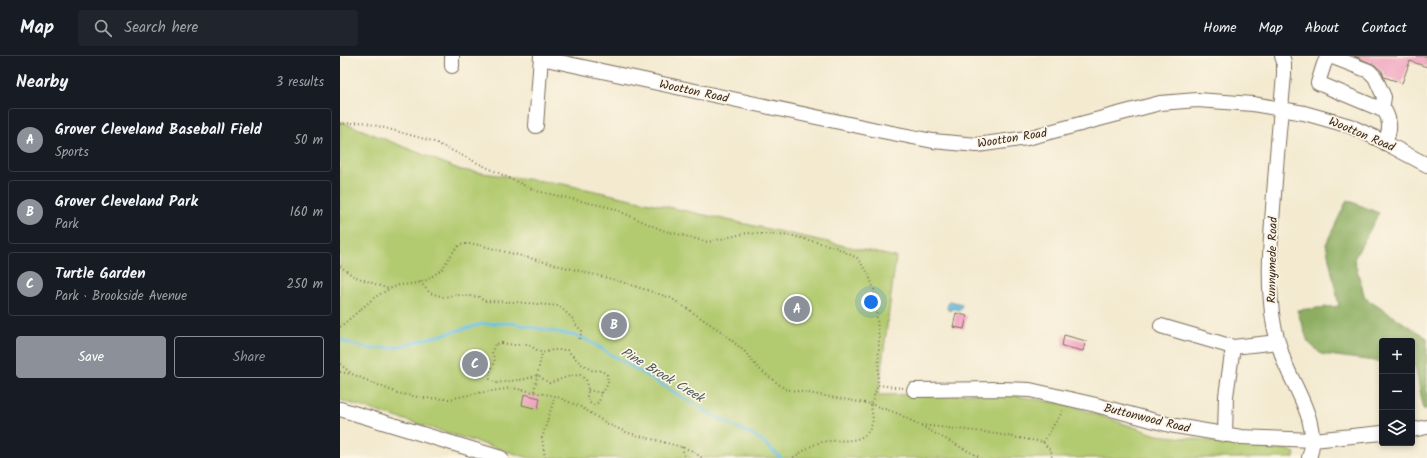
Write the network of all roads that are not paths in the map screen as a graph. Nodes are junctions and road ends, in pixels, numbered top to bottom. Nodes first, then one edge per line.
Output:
1 (1329, 56) edge
2 (541, 57) edge
3 (1284, 58) edge
4 (1281, 109) junction
5 (1382, 110) junction
6 (536, 126) dead end
7 (1385, 143) junction
8 (1427, 165) edge
9 (1161, 326) dead end
10 (1278, 342) junction
11 (1233, 347) junction
12 (914, 390) road end
13 (340, 409) edge
14 (1427, 427) edge
15 (1415, 429) edge
16 (1379, 433) edge
17 (1226, 435) junction
18 (1313, 440) junction
19 (1312, 457) edge
20 (501, 458) edge

1 - 5 street
1 - 5 street
2 - 4 street, Wootton Road
2 - 6 street
3 - 4 street, Runnymede Road
4 - 7 street, Wootton Road
4 - 10 street, Runnymede Road
5 - 7 street
7 - 8 street, Wootton Road
9 - 11 street
10 - 11 street
10 - 18 street, Runnymede Road
11 - 17 street
12 - 17 street, Buttonwood Road
13 - 20 street
14 - 15 street
16 - 18 street, Buttonwood Road
17 - 18 street, Buttonwood Road
18 - 19 street, Runnymede Road

